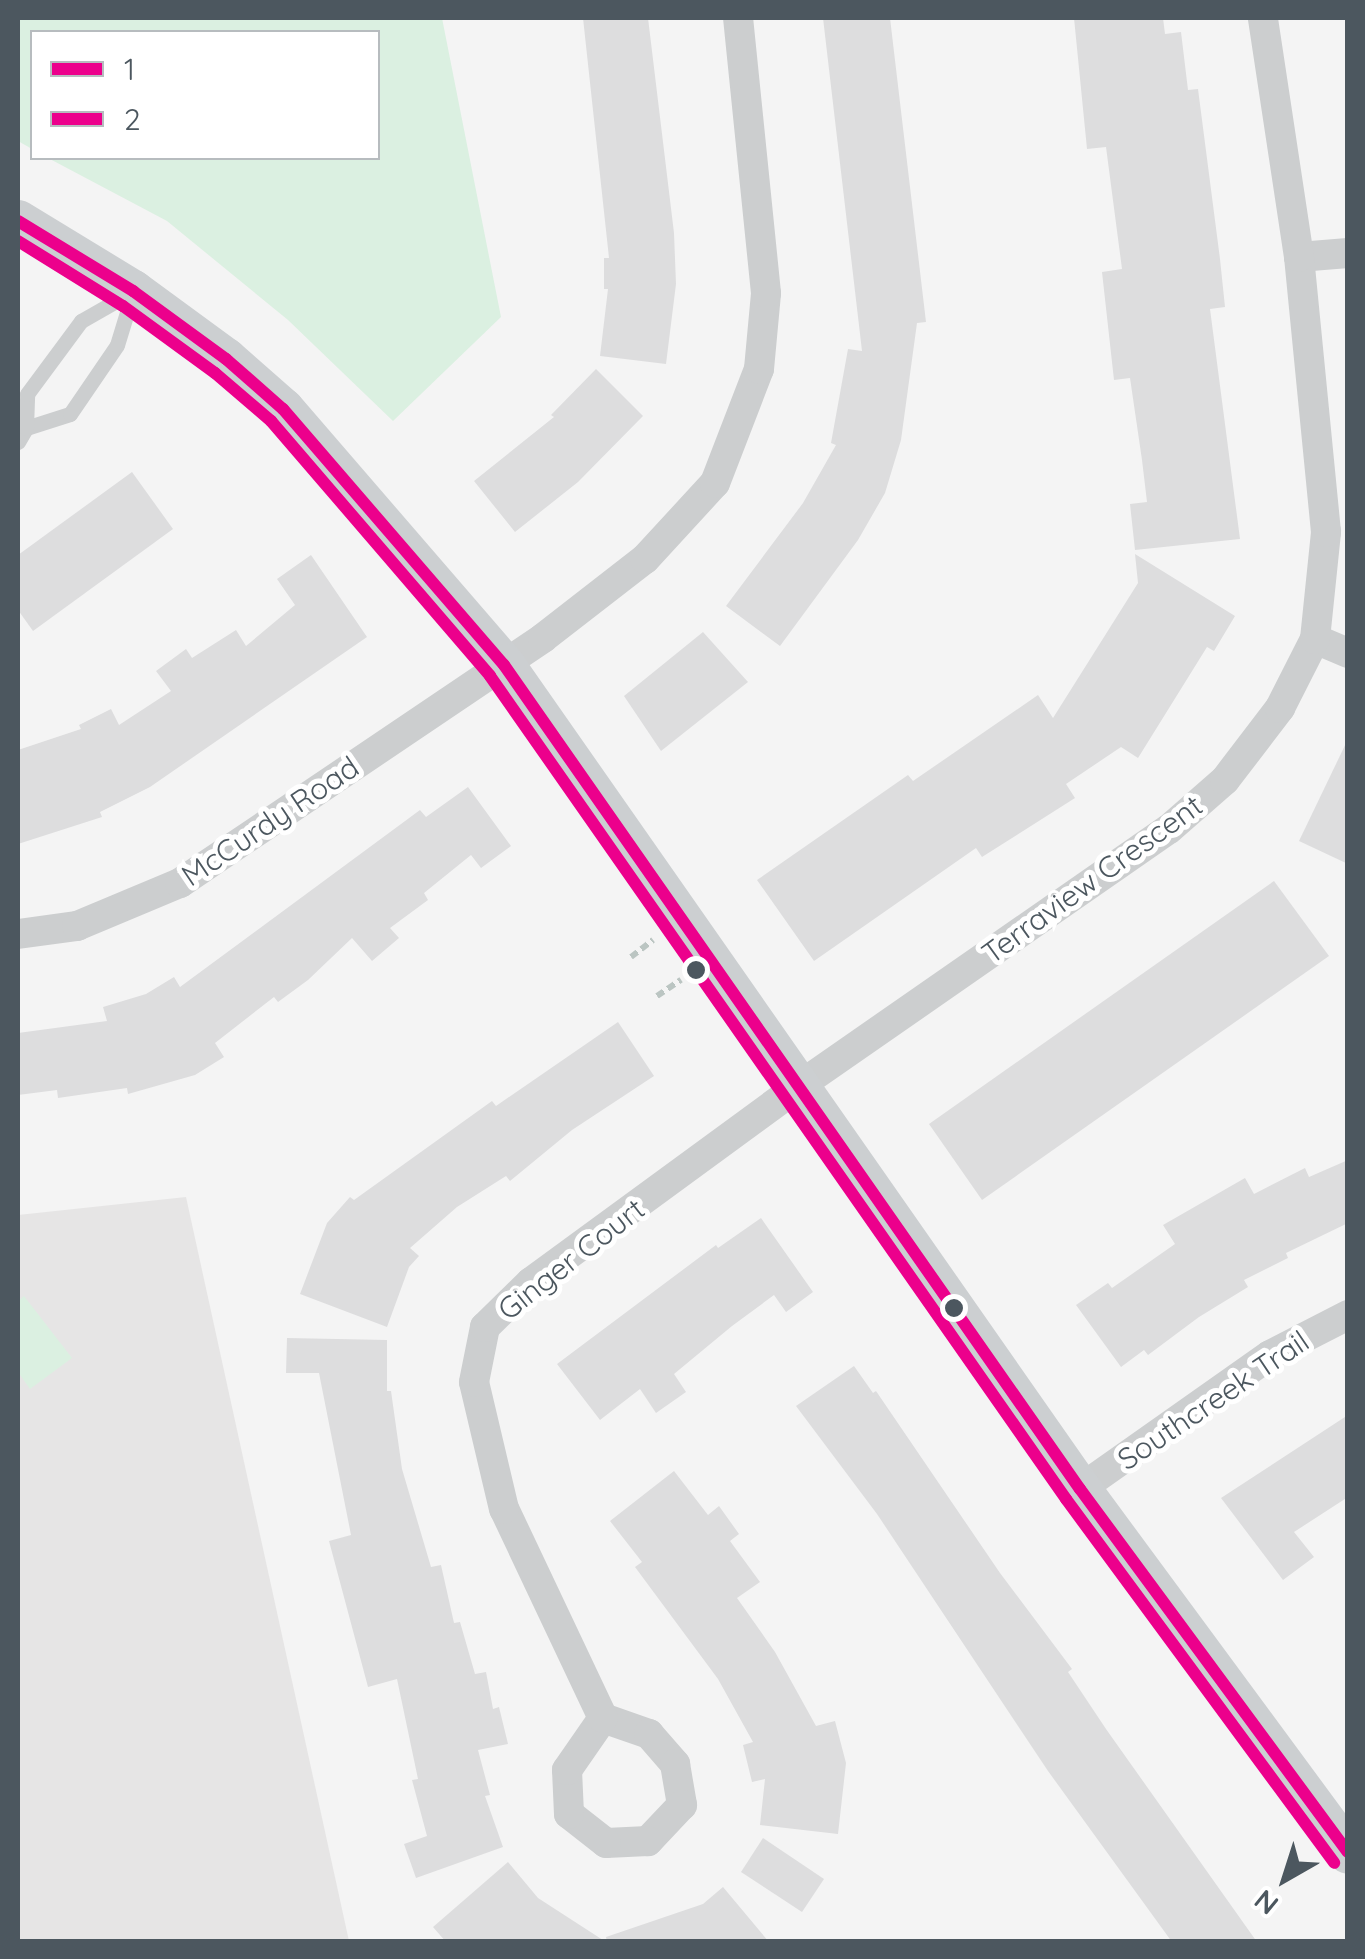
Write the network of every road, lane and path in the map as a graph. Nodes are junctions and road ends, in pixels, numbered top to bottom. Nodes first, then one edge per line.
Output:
1 (738, 18) edge
2 (1263, 18) edge
3 (18, 221) edge
4 (1348, 253) edge
5 (1299, 257) junction
6 (133, 291) junction
7 (22, 435) edge
8 (1315, 639) junction
9 (1348, 654) edge
10 (504, 666) junction
11 (18, 934) edge
12 (653, 940) dead end
13 (630, 957) dead end
14 (681, 980) dead end
15 (657, 996) dead end
16 (799, 1086) junction
17 (1348, 1315) edge
18 (1080, 1489) junction
19 (603, 1718) dead end
20 (1348, 1854) edge

1 - 10 street
2 - 5 street, Terraview Crescent
3 - 6 main road
4 - 5 street
5 - 8 street, Terraview Crescent
6 - 7 lane
6 - 7 lane
6 - 10 main road
8 - 9 street
8 - 16 street, Terraview Crescent
10 - 11 street, McCurdy Road
10 - 16 main road
12 - 13 path
14 - 15 path
16 - 18 main road
16 - 19 street, Ginger Court
17 - 18 street, Southcreek Trail
18 - 20 main road

